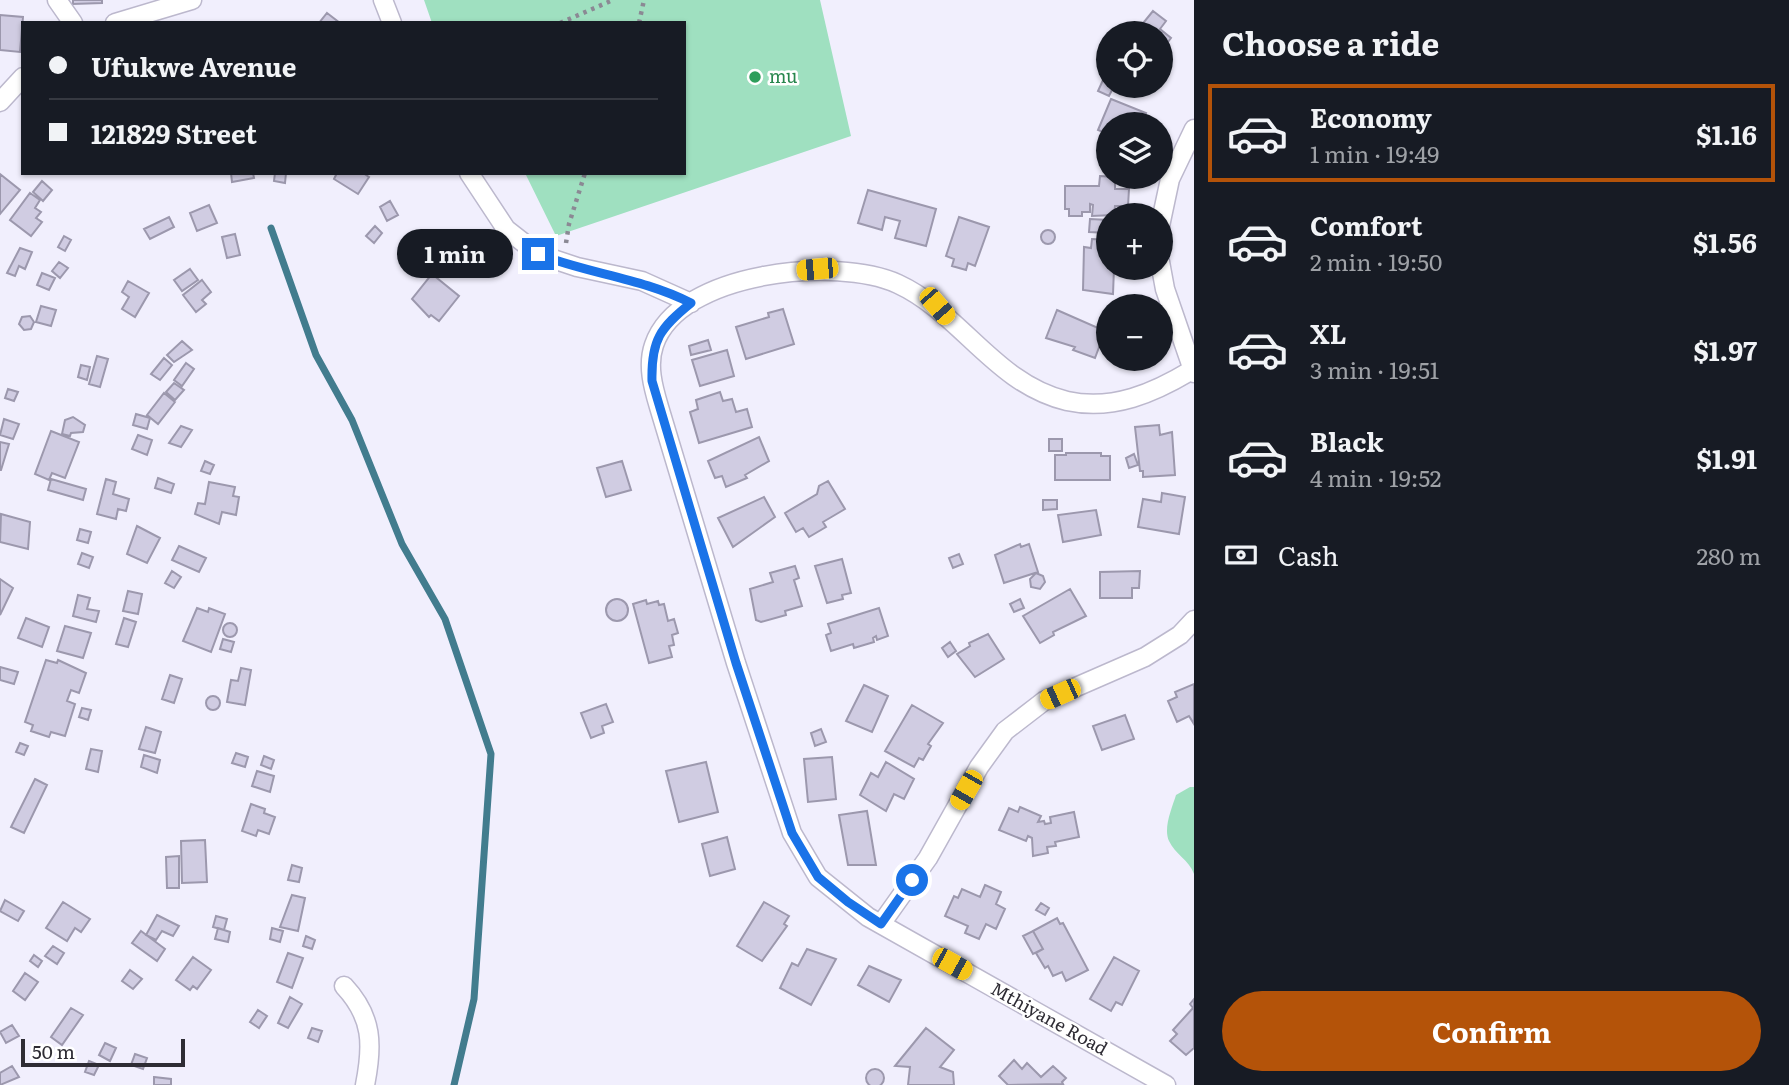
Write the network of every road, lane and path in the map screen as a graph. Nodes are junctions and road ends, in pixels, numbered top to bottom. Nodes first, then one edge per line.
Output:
1 (57, 0) edge
2 (192, 0) edge
3 (383, 0) edge
4 (613, 0) edge
5 (645, 0) edge
6 (72, 21) edge
7 (122, 21) edge
8 (391, 21) edge
9 (565, 21) edge
10 (640, 21) edge
11 (21, 79) edge
12 (0, 102) edge
13 (1194, 129) edge
14 (470, 175) edge
15 (584, 175) edge
16 (1165, 203) edge
17 (566, 265) junction
18 (1163, 280) edge
19 (691, 303) junction
20 (1193, 371) edge
21 (1194, 620) edge
22 (881, 924) junction
23 (344, 986) dead end
24 (365, 1085) edge
25 (1166, 1085) edge

1 - 6 street
2 - 7 street
3 - 8 street
4 - 9 path
5 - 10 path
11 - 12 street
13 - 16 street
14 - 17 street
15 - 17 path
17 - 19 street
18 - 20 street
19 - 20 street, Mthiyane Road
19 - 22 street, Mthiyane Road
21 - 22 street
22 - 25 street, Mthiyane Road
23 - 24 street

